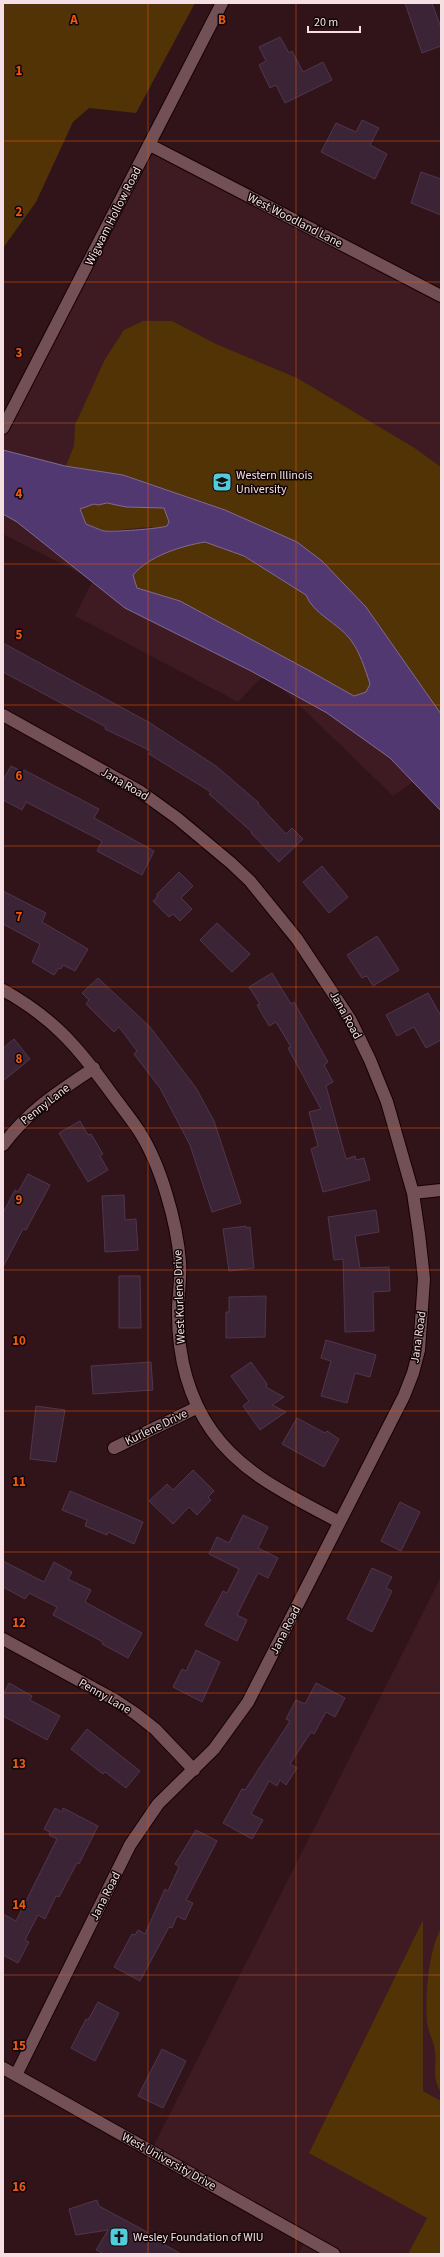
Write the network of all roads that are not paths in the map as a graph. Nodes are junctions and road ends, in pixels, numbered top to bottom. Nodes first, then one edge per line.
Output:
1 (222, 3) edge
2 (150, 145) junction
3 (441, 296) edge
4 (3, 428) edge
5 (3, 715) edge
6 (3, 990) edge
7 (94, 1068) junction
8 (3, 1145) edge
9 (441, 1190) edge
10 (413, 1193) junction
11 (198, 1407) junction
12 (114, 1448) dead end
13 (339, 1522) junction
14 (3, 1639) edge
15 (194, 1770) junction
16 (3, 2068) edge
17 (16, 2075) junction
18 (334, 2254) edge

1 - 2 street, Wigwam Hollow Road
2 - 3 street, West Woodland Lane
2 - 4 street, Wigwam Hollow Road
5 - 10 street, Jana Road
6 - 7 street, West Kurlene Drive
7 - 8 street, Penny Lane
7 - 11 street, West Kurlene Drive
9 - 10 street
10 - 13 street, Jana Road
11 - 12 street, Kurlene Drive
11 - 13 street, West Kurlene Drive
13 - 15 street, Jana Road
14 - 15 street, Penny Lane
15 - 17 street, Jana Road
16 - 17 street, West University Drive
17 - 18 street, West University Drive

